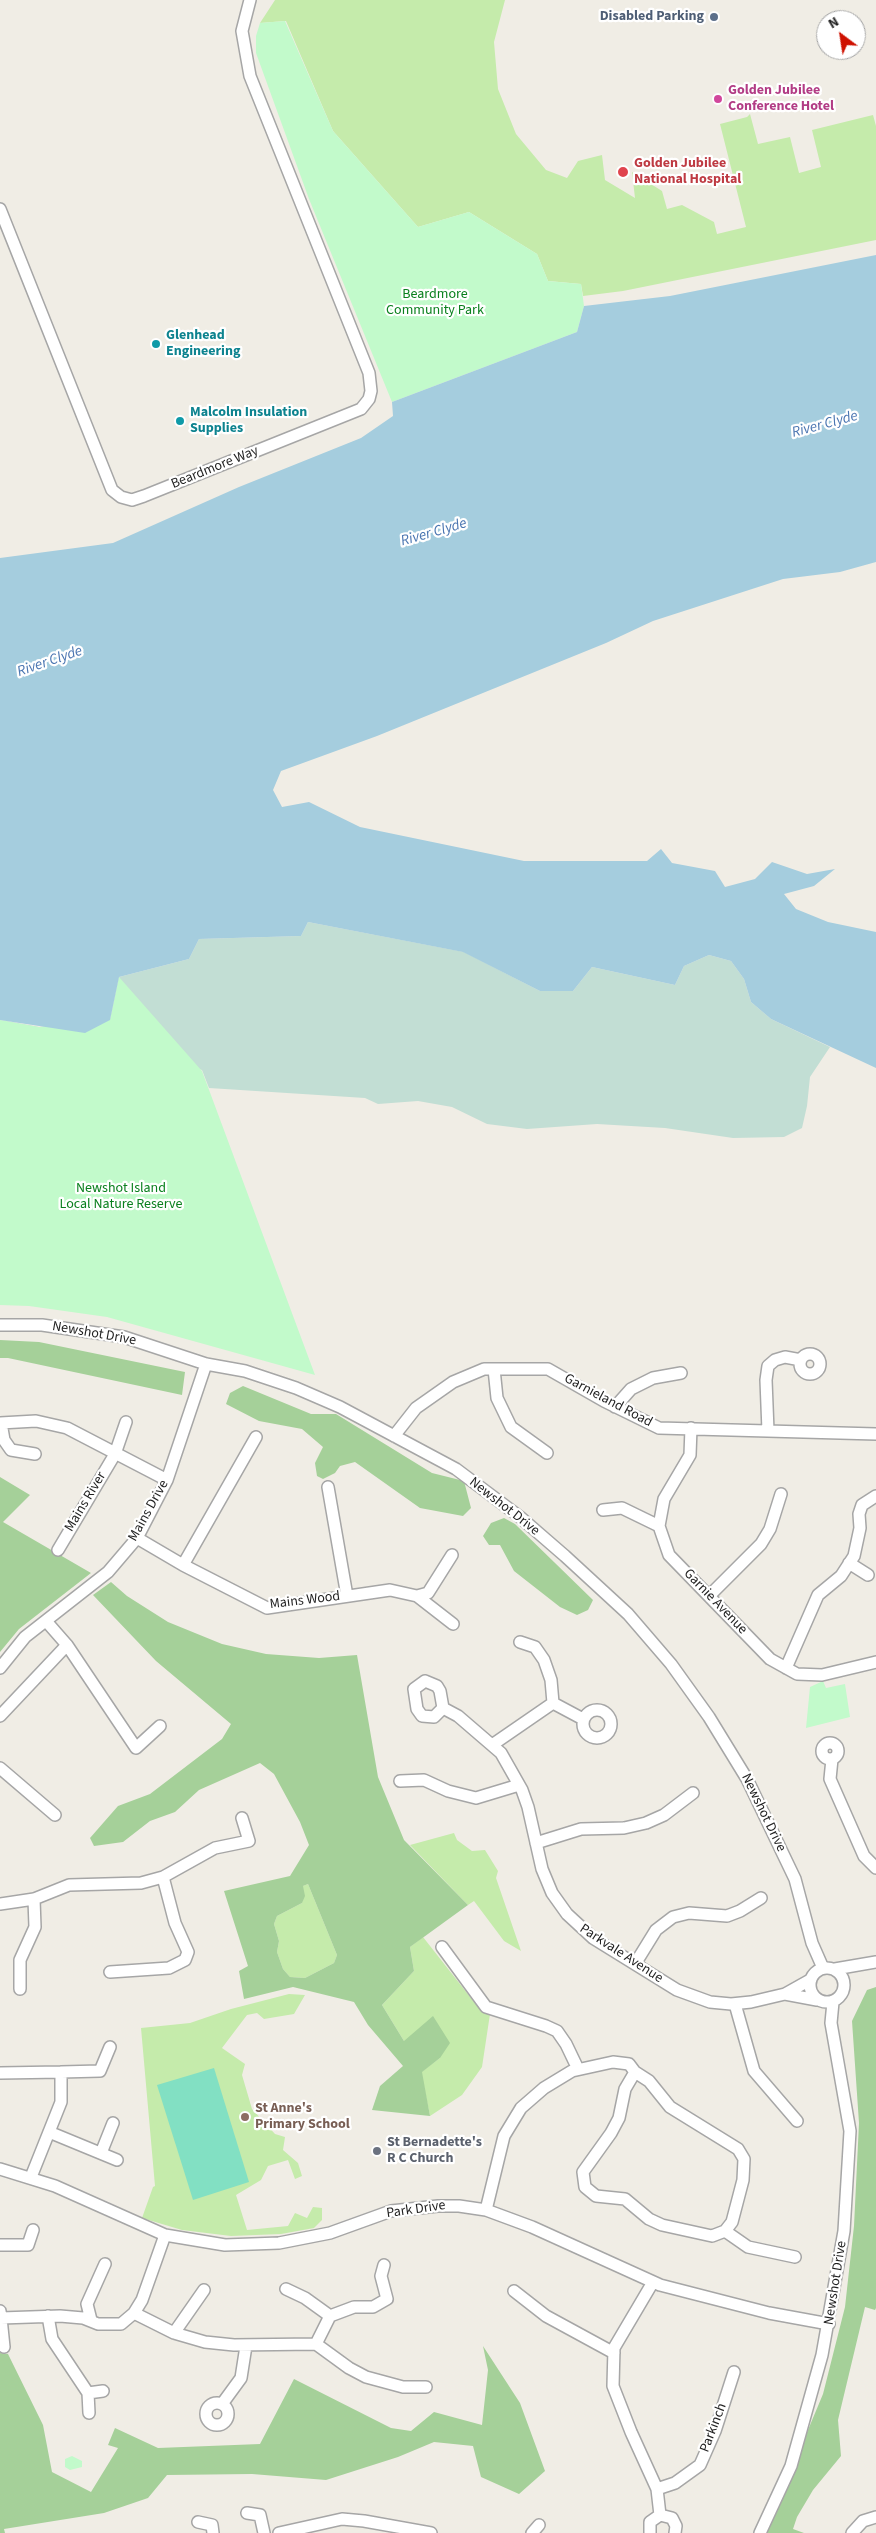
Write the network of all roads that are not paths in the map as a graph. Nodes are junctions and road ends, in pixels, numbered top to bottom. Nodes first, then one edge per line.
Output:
1 (250, 0) edge
2 (0, 209) edge
3 (0, 1325) edge
4 (801, 1360) dead end
5 (206, 1364) junction
6 (494, 1369) junction
7 (681, 1373) dead end
8 (615, 1407) junction
9 (126, 1422) dead end
10 (1, 1423) edge
11 (691, 1428) junction
12 (768, 1431) junction
13 (876, 1434) edge
14 (256, 1436) dead end
15 (394, 1436) junction
16 (547, 1453) dead end
17 (34, 1454) dead end
18 (115, 1454) junction
19 (167, 1480) junction
20 (328, 1487) dead end
21 (781, 1494) dead end
22 (876, 1496) edge
23 (603, 1510) dead end
24 (659, 1526) junction
25 (137, 1538) junction
26 (58, 1550) dead end
27 (452, 1555) dead end
28 (849, 1563) junction
29 (183, 1565) junction
30 (868, 1575) dead end
31 (347, 1596) junction
32 (417, 1596) junction
33 (709, 1596) junction
34 (46, 1621) junction
35 (453, 1624) dead end
36 (520, 1642) dead end
37 (67, 1645) junction
38 (876, 1662) edge
39 (0, 1668) edge
40 (786, 1668) junction
41 (553, 1703) junction
42 (443, 1708) dead end
43 (0, 1716) edge
44 (583, 1719) dead end
45 (160, 1726) dead end
46 (492, 1745) junction
47 (832, 1759) dead end
48 (0, 1768) edge
49 (400, 1782) dead end
50 (519, 1784) junction
51 (693, 1793) dead end
52 (54, 1816) dead end
53 (242, 1818) dead end
54 (536, 1843) junction
55 (876, 1868) edge
56 (162, 1877) junction
57 (761, 1898) dead end
58 (34, 1899) junction
59 (0, 1904) edge
60 (812, 1943) junction
61 (442, 1947) dead end
62 (873, 1963) edge
63 (635, 1964) junction
64 (829, 1968) junction
65 (110, 1972) dead end
66 (811, 1978) junction
67 (844, 1979) junction
68 (20, 1989) dead end
69 (785, 1994) junction
70 (819, 2001) junction
71 (833, 2002) junction
72 (735, 2004) junction
73 (831, 2023) junction
74 (110, 2047) dead end
75 (578, 2069) junction
76 (61, 2072) junction
77 (635, 2072) junction
78 (0, 2073) edge
79 (797, 2121) dead end
80 (113, 2124) dead end
81 (49, 2132) junction
82 (101, 2153) junction
83 (117, 2160) dead end
84 (0, 2169) edge
85 (31, 2177) junction
86 (486, 2210) junction
87 (33, 2230) dead end
88 (725, 2231) junction
89 (165, 2234) junction
90 (0, 2245) edge
91 (795, 2258) dead end
92 (105, 2264) dead end
93 (384, 2265) dead end
94 (653, 2282) junction
95 (286, 2289) dead end
96 (204, 2290) dead end
97 (514, 2291) dead end
98 (134, 2313) junction
99 (0, 2315) edge
100 (48, 2316) junction
101 (330, 2316) junction
102 (91, 2320) junction
103 (829, 2324) junction
104 (174, 2333) junction
105 (316, 2344) junction
106 (246, 2346) junction
107 (4, 2347) dead end
108 (614, 2353) junction
109 (734, 2372) dead end
110 (426, 2387) dead end
111 (103, 2391) dead end
112 (88, 2393) junction
113 (222, 2404) dead end
114 (89, 2413) dead end
115 (657, 2489) junction
116 (246, 2513) dead end
117 (660, 2515) junction
118 (876, 2517) edge
119 (198, 2522) dead end
120 (213, 2533) edge
121 (264, 2533) edge
122 (278, 2533) edge
123 (431, 2533) edge
124 (650, 2533) edge
125 (675, 2533) edge
126 (760, 2533) edge
127 (852, 2533) edge

1 - 2 street, Beardmore Way
3 - 5 street, Newshot Drive
4 - 12 street
5 - 15 street, Newshot Drive
5 - 19 street, Mains Drive
6 - 8 street, Garnieland Road
6 - 15 street, Garnieland Road
6 - 16 street
7 - 8 street
8 - 11 street, Garnieland Road
9 - 18 street, Mains River
10 - 17 street
10 - 18 street
11 - 12 street, Garnieland Road
11 - 24 street, Garnie Avenue
12 - 13 street, Garnieland Road
14 - 29 street
15 - 60 street, Newshot Drive
18 - 19 street
18 - 26 street, Mains River
19 - 25 street, Mains Drive
20 - 31 street, Mains Wood
21 - 33 street
22 - 28 street
23 - 24 street
24 - 33 street, Garnie Avenue
25 - 29 street, Mains Wood
25 - 34 street, Mains Drive
27 - 32 street
28 - 30 street
28 - 40 street
29 - 31 street, Mains Wood
31 - 32 street, Mains Wood
32 - 35 street
33 - 40 street, Garnie Avenue
34 - 37 street
34 - 39 street, Mains Drive
36 - 41 street
37 - 43 street
37 - 45 street
38 - 40 street, Garnie Avenue
41 - 44 street
41 - 46 street
42 - 46 street, Parkvale Avenue
46 - 50 street, Parkvale Avenue
47 - 55 street
48 - 52 street
49 - 50 street
50 - 54 street, Parkvale Avenue
51 - 54 street
53 - 56 street
54 - 63 street, Parkvale Avenue
56 - 58 street
56 - 65 street
57 - 63 street
58 - 59 street
58 - 68 street
60 - 64 street, Newshot Drive
60 - 66 street, Newshot Drive
61 - 75 street
62 - 64 street
62 - 67 street
63 - 72 street, Parkvale Avenue
64 - 66 street
64 - 67 street
66 - 69 street, Parkvale Avenue
66 - 70 street
67 - 71 street
69 - 70 street, Parkvale Avenue
69 - 72 street, Parkvale Avenue
70 - 71 street
70 - 73 street, Newshot Drive
71 - 73 street, Newshot Drive
72 - 79 street
73 - 103 street, Newshot Drive
74 - 76 street
75 - 77 street
75 - 86 street
76 - 78 street
76 - 81 street
77 - 88 street
77 - 88 street
80 - 82 street
81 - 82 street
81 - 85 street
82 - 83 street
84 - 85 street, Park Drive
85 - 89 street, Park Drive
86 - 89 street, Park Drive
86 - 94 street, Park Drive
87 - 90 street
88 - 91 street
89 - 98 street
92 - 102 street
93 - 101 street
94 - 103 street, Park Drive
94 - 108 street
95 - 101 street
96 - 104 street
97 - 108 street
98 - 102 street
98 - 104 street
99 - 100 street
99 - 107 street
100 - 102 street
100 - 112 street
101 - 105 street
103 - 126 street, Newshot Drive
104 - 106 street
105 - 106 street
105 - 110 street
106 - 113 street
108 - 115 street
109 - 115 street, Parkinch
111 - 112 street
112 - 114 street
115 - 117 street
116 - 121 street
117 - 124 street
117 - 125 street
118 - 127 street
119 - 120 street
122 - 123 street

